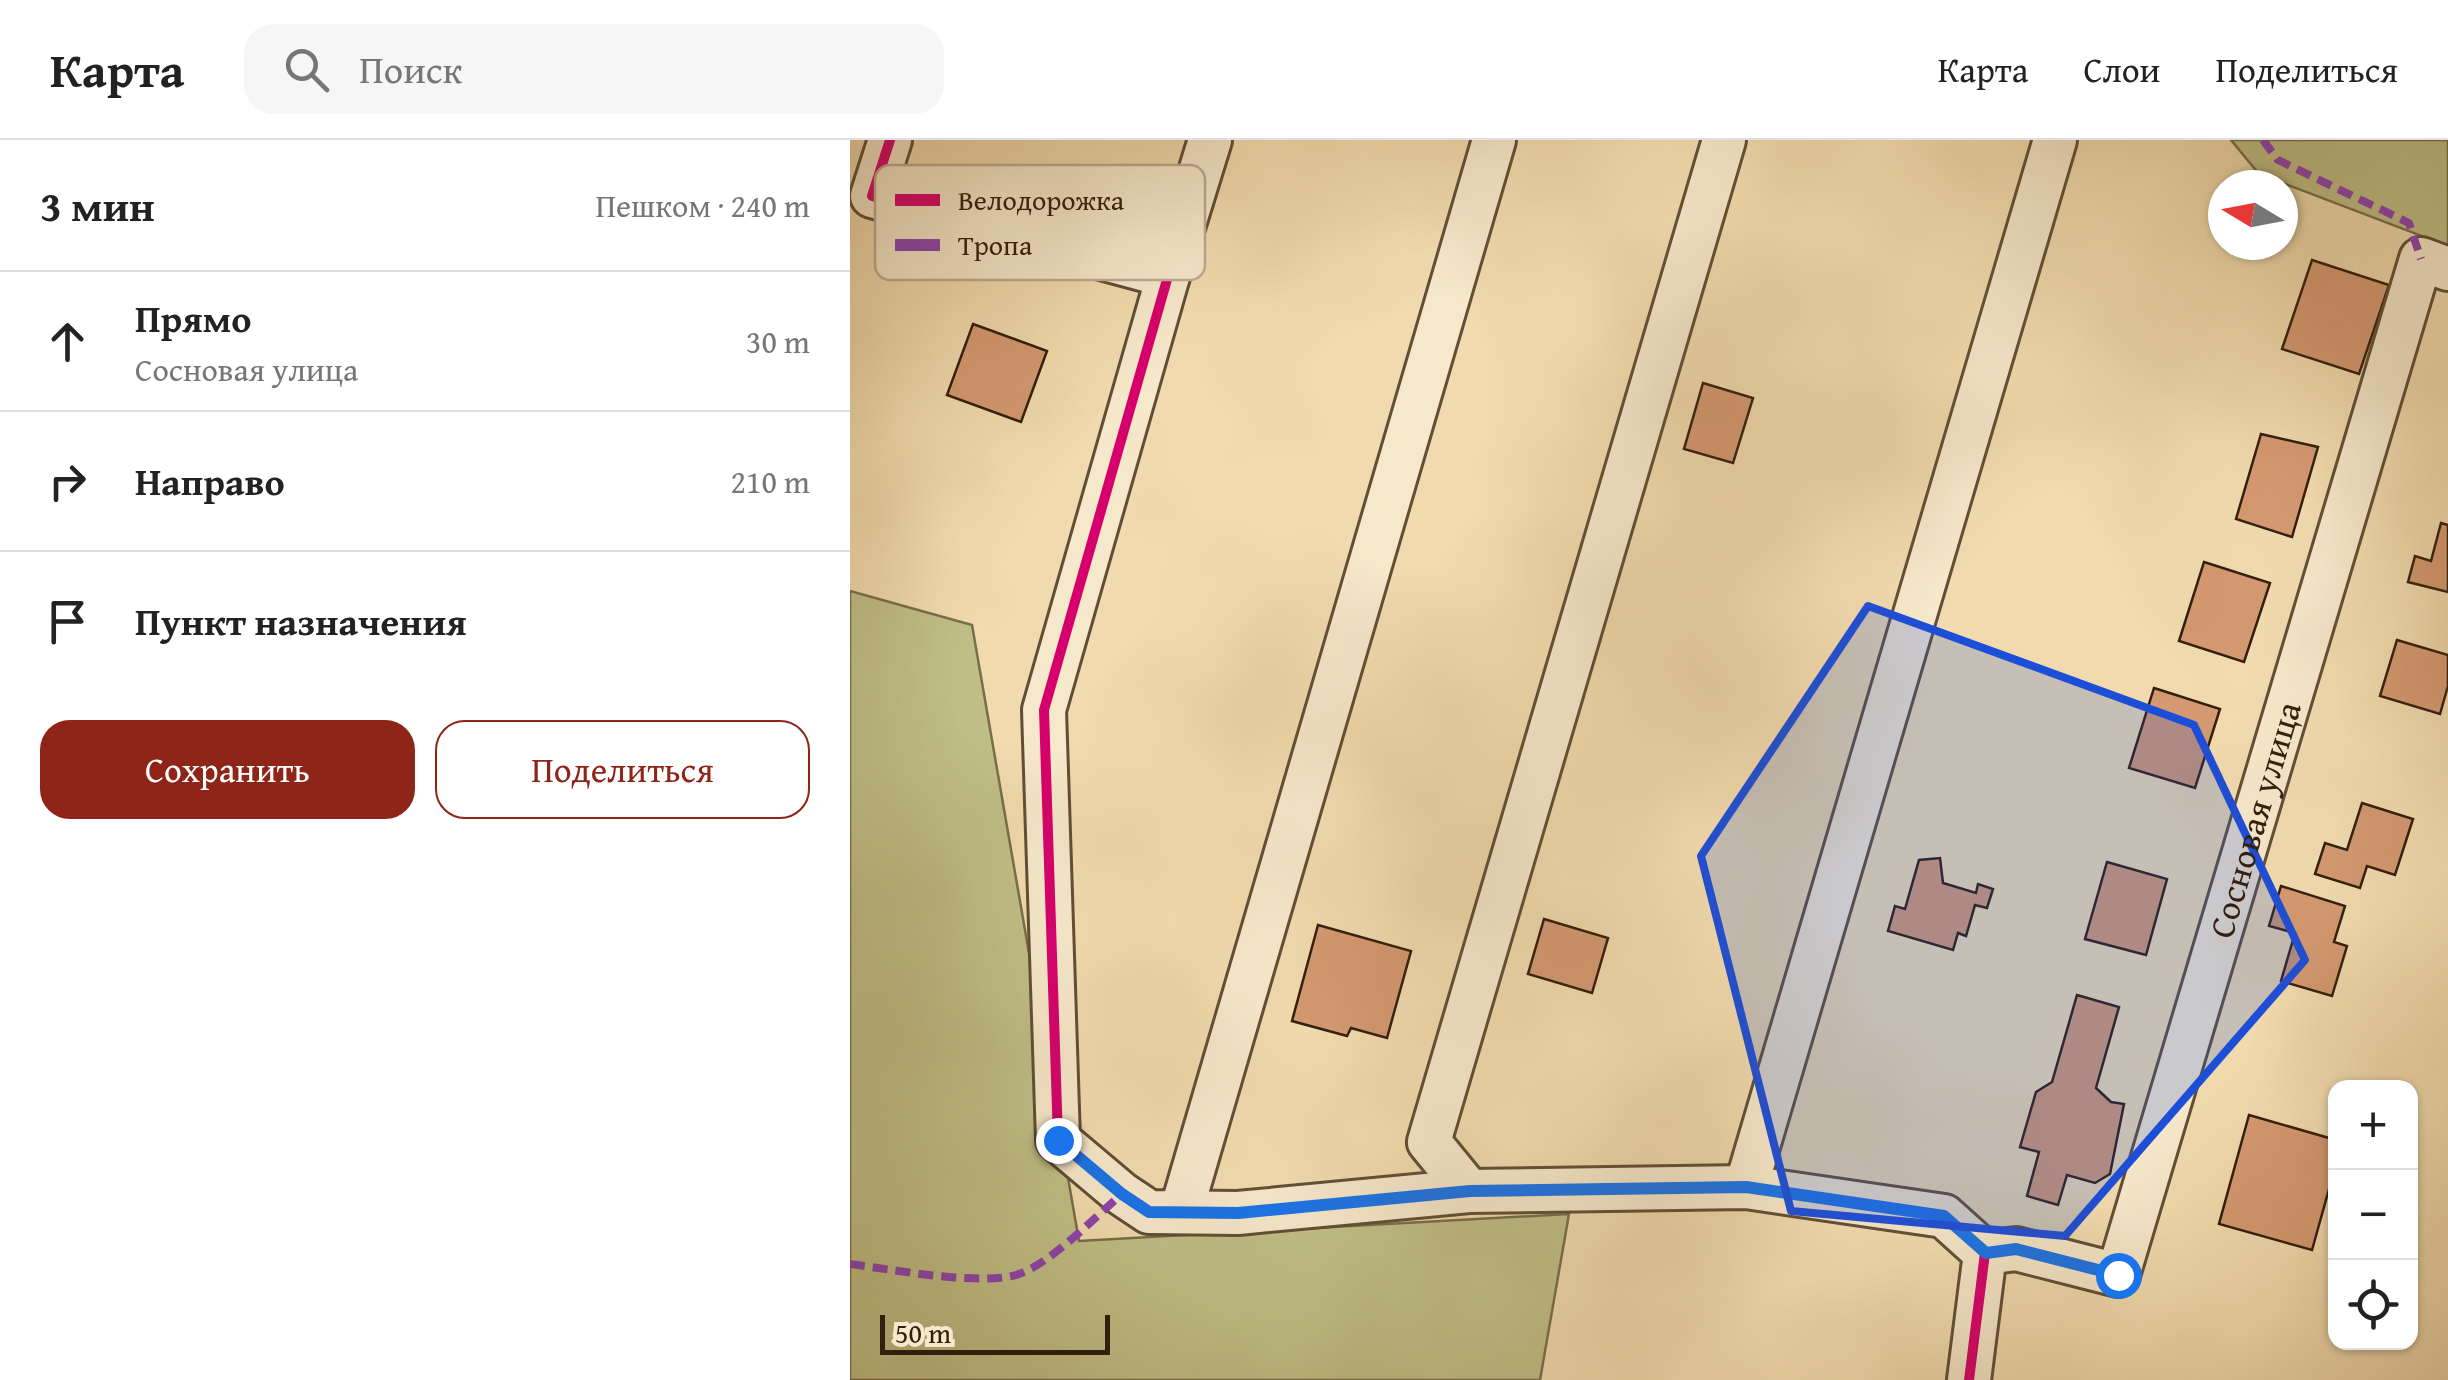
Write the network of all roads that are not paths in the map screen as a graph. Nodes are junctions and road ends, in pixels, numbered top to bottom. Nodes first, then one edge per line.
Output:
1 (890, 140) edge
2 (1210, 140) edge
3 (1494, 140) edge
4 (1724, 140) edge
5 (2054, 140) edge
6 (876, 165) edge
7 (1202, 165) edge
8 (875, 167) edge
9 (861, 192) edge
10 (2448, 269) edge
11 (1167, 280) edge
12 (1746, 1187) junction
13 (1470, 1191) junction
14 (1181, 1212) junction
15 (1986, 1253) junction
16 (1969, 1380) edge

1 - 6 street
2 - 7 street
3 - 14 street
4 - 13 street
5 - 12 street
8 - 9 street
10 - 15 street, Сосновая улица
11 - 14 street
12 - 13 street
12 - 15 street
13 - 14 street
15 - 16 street

